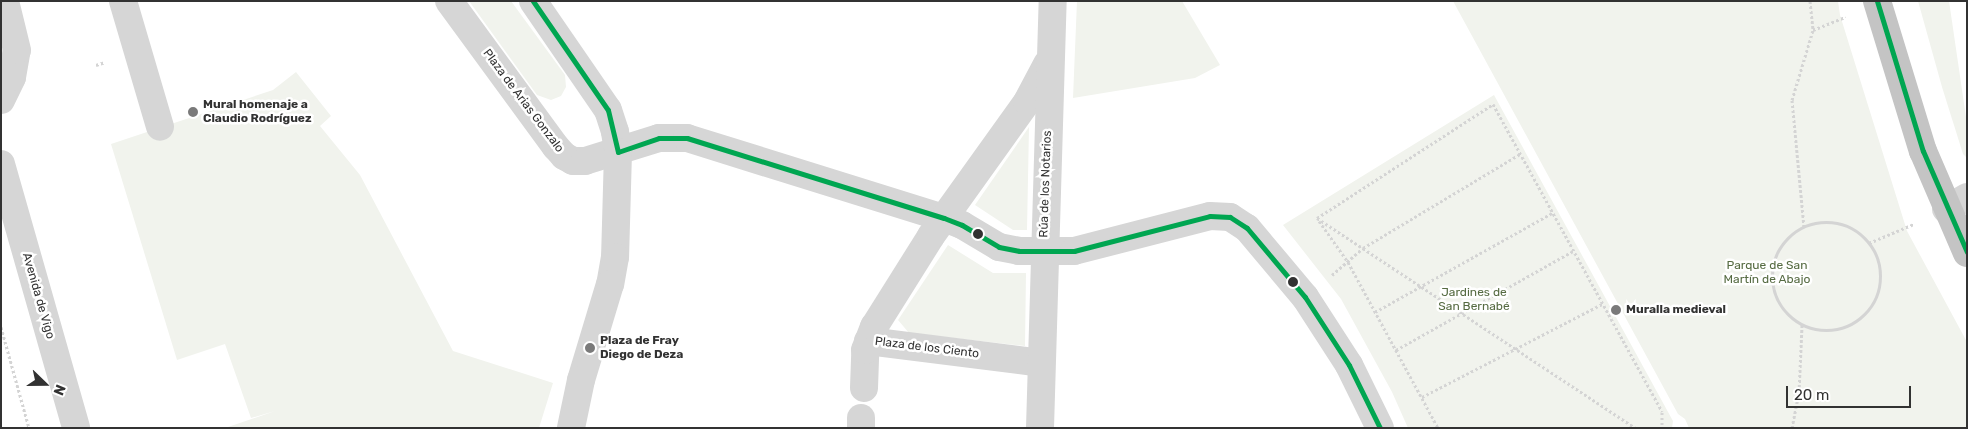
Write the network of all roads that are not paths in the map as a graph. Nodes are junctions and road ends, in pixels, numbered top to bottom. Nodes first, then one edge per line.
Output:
1 (4, 1) edge
2 (123, 1) edge
3 (448, 1) edge
4 (1053, 1) edge
5 (1878, 2) edge
6 (540, 4) edge
7 (1050, 58) junction
8 (1, 100) edge
9 (160, 127) dead end
10 (618, 152) junction
11 (1, 164) edge
12 (1956, 203) edge
13 (934, 214) junction
14 (1044, 252) junction
15 (1967, 253) edge
16 (868, 341) junction
17 (1041, 362) junction
18 (864, 388) dead end
19 (76, 428) edge
20 (572, 428) edge
21 (1040, 428) edge
22 (1380, 428) edge

1 - 8 street
2 - 9 street
3 - 10 street, Plaza de Arias Gonzalo
4 - 7 street, Rúa de los Notarios
5 - 12 highway
6 - 10 street
7 - 13 street, Plaza de los Ciento
7 - 14 street, Rúa de los Notarios
10 - 13 street, Plaza de Arias Gonzalo
10 - 20 street
11 - 19 street, Avenida de Vigo
12 - 15 highway
13 - 14 street
13 - 16 street, Plaza de los Ciento
14 - 17 street, Rúa de los Notarios
14 - 22 street
16 - 17 street, Plaza de los Ciento
16 - 18 street
17 - 21 street, Rúa de los Notarios

